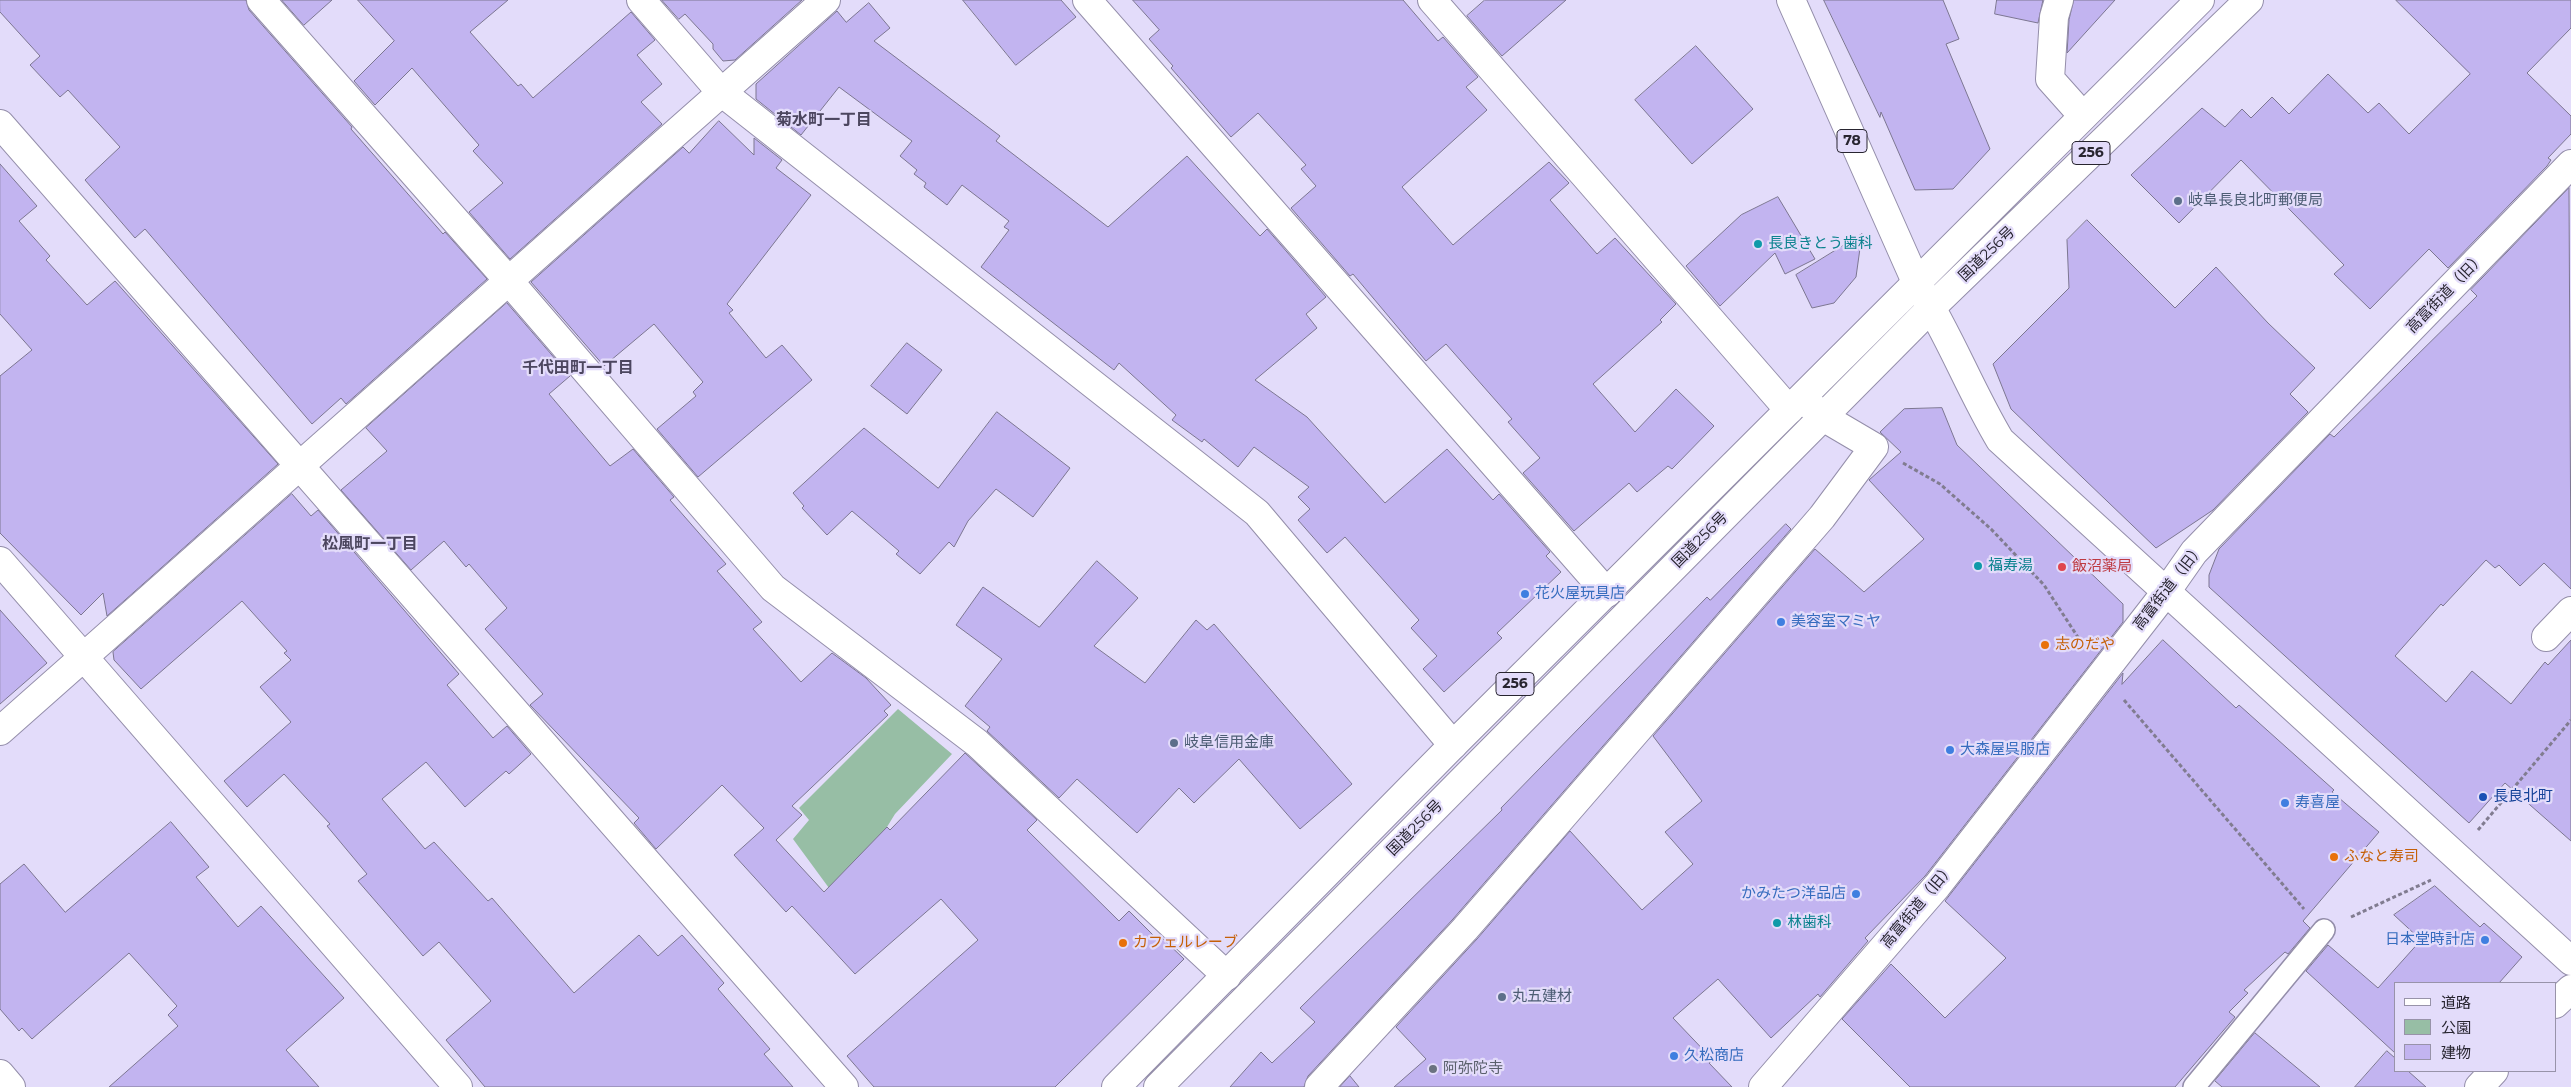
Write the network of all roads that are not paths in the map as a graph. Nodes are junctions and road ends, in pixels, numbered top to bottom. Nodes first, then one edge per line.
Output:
1 (261, 0) edge
2 (641, 0) edge
3 (826, 0) edge
4 (1087, 0) edge
5 (1432, 0) edge
6 (1791, 0) edge
7 (2059, 0) edge
8 (2200, 0) edge
9 (2250, 0) edge
10 (720, 91) junction
11 (2082, 116) junction
12 (0, 124) edge
13 (2571, 164) edge
14 (508, 280) junction
15 (1916, 282) junction
16 (1932, 307) junction
17 (1796, 404) junction
18 (1823, 416) junction
19 (299, 465) junction
20 (0, 561) edge
21 (1607, 592) junction
22 (2166, 592) junction
23 (2571, 611) edge
24 (2546, 638) dead end
25 (85, 658) junction
26 (0, 731) edge
27 (1453, 746) junction
28 (2324, 930) road end
29 (2571, 961) edge
30 (1228, 976) junction
31 (2571, 989) edge
32 (2556, 1003) edge
33 (2493, 1072) edge
34 (0, 1074) edge
35 (11, 1087) edge
36 (458, 1087) edge
37 (844, 1087) edge
38 (1116, 1087) edge
39 (1158, 1087) edge
40 (1319, 1087) edge
41 (1763, 1087) edge
42 (2194, 1087) edge
43 (2480, 1087) edge

1 - 14 main road
2 - 10 main road
3 - 10 main road
4 - 21 main road
5 - 17 main road
6 - 15 main road, 78
7 - 11 main road
8 - 11 main road, 国道256号 / 256
9 - 16 main road, 国道256号 / 256
10 - 14 main road
10 - 27 main road
11 - 15 main road, 国道256号 / 256
12 - 19 main road
13 - 22 main road, 高富街道（旧）
14 - 19 main road
14 - 30 main road
15 - 16 main road
15 - 17 main road, 国道256号 / 256
16 - 18 main road, 国道256号 / 256
16 - 22 main road
17 - 18 main road
17 - 21 main road, 国道256号 / 256
18 - 39 main road, 国道256号 / 256
18 - 40 main road
19 - 25 main road
19 - 37 main road
20 - 25 main road
21 - 27 main road, 国道256号 / 256
22 - 29 main road
22 - 41 main road, 高富街道（旧）
23 - 24 main road
25 - 26 main road
25 - 36 main road
27 - 30 main road, 国道256号 / 256
28 - 42 lane
30 - 38 main road, 国道256号 / 256
31 - 32 main road
33 - 43 main road
34 - 35 main road

